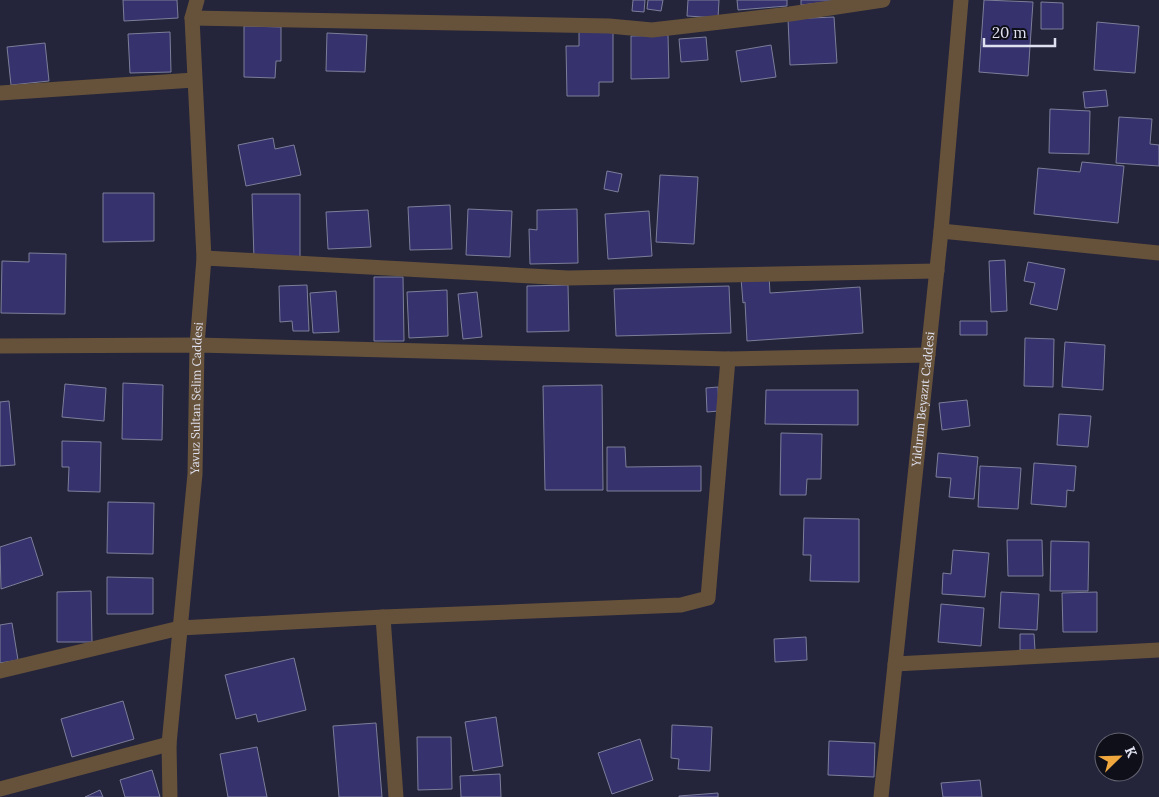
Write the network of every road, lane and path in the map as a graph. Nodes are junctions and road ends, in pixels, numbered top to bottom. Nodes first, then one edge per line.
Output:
1 (197, 0) edge
2 (883, 0) edge
3 (961, 0) edge
4 (192, 18) junction
5 (194, 80) junction
6 (0, 93) edge
7 (941, 231) junction
8 (1159, 253) edge
9 (204, 258) junction
10 (937, 271) junction
11 (197, 345) junction
12 (0, 346) edge
13 (928, 355) junction
14 (728, 359) junction
15 (383, 617) junction
16 (180, 628) junction
17 (1159, 650) edge
18 (895, 664) junction
19 (0, 671) edge
20 (169, 744) junction
21 (0, 789) edge
22 (170, 797) edge
23 (396, 797) edge
24 (881, 797) edge

1 - 4 street, Yavuz Sultan Selim Caddesi
2 - 4 street
3 - 7 street, Yıldırım Beyazıt Caddesi
4 - 5 street, Yavuz Sultan Selim Caddesi
5 - 6 street
5 - 9 street, Yavuz Sultan Selim Caddesi
7 - 8 street
7 - 10 street, Yıldırım Beyazıt Caddesi
9 - 10 street
9 - 11 street, Yavuz Sultan Selim Caddesi
10 - 13 street, Yıldırım Beyazıt Caddesi
11 - 12 street
11 - 14 street
11 - 16 street, Yavuz Sultan Selim Caddesi
13 - 14 street
13 - 18 street, Yıldırım Beyazıt Caddesi
14 - 15 street
15 - 16 street
15 - 23 street
16 - 19 street
16 - 20 street, Yavuz Sultan Selim Caddesi
17 - 18 street
18 - 24 street, Yıldırım Beyazıt Caddesi
20 - 21 street
20 - 22 street, Yavuz Sultan Selim Caddesi

